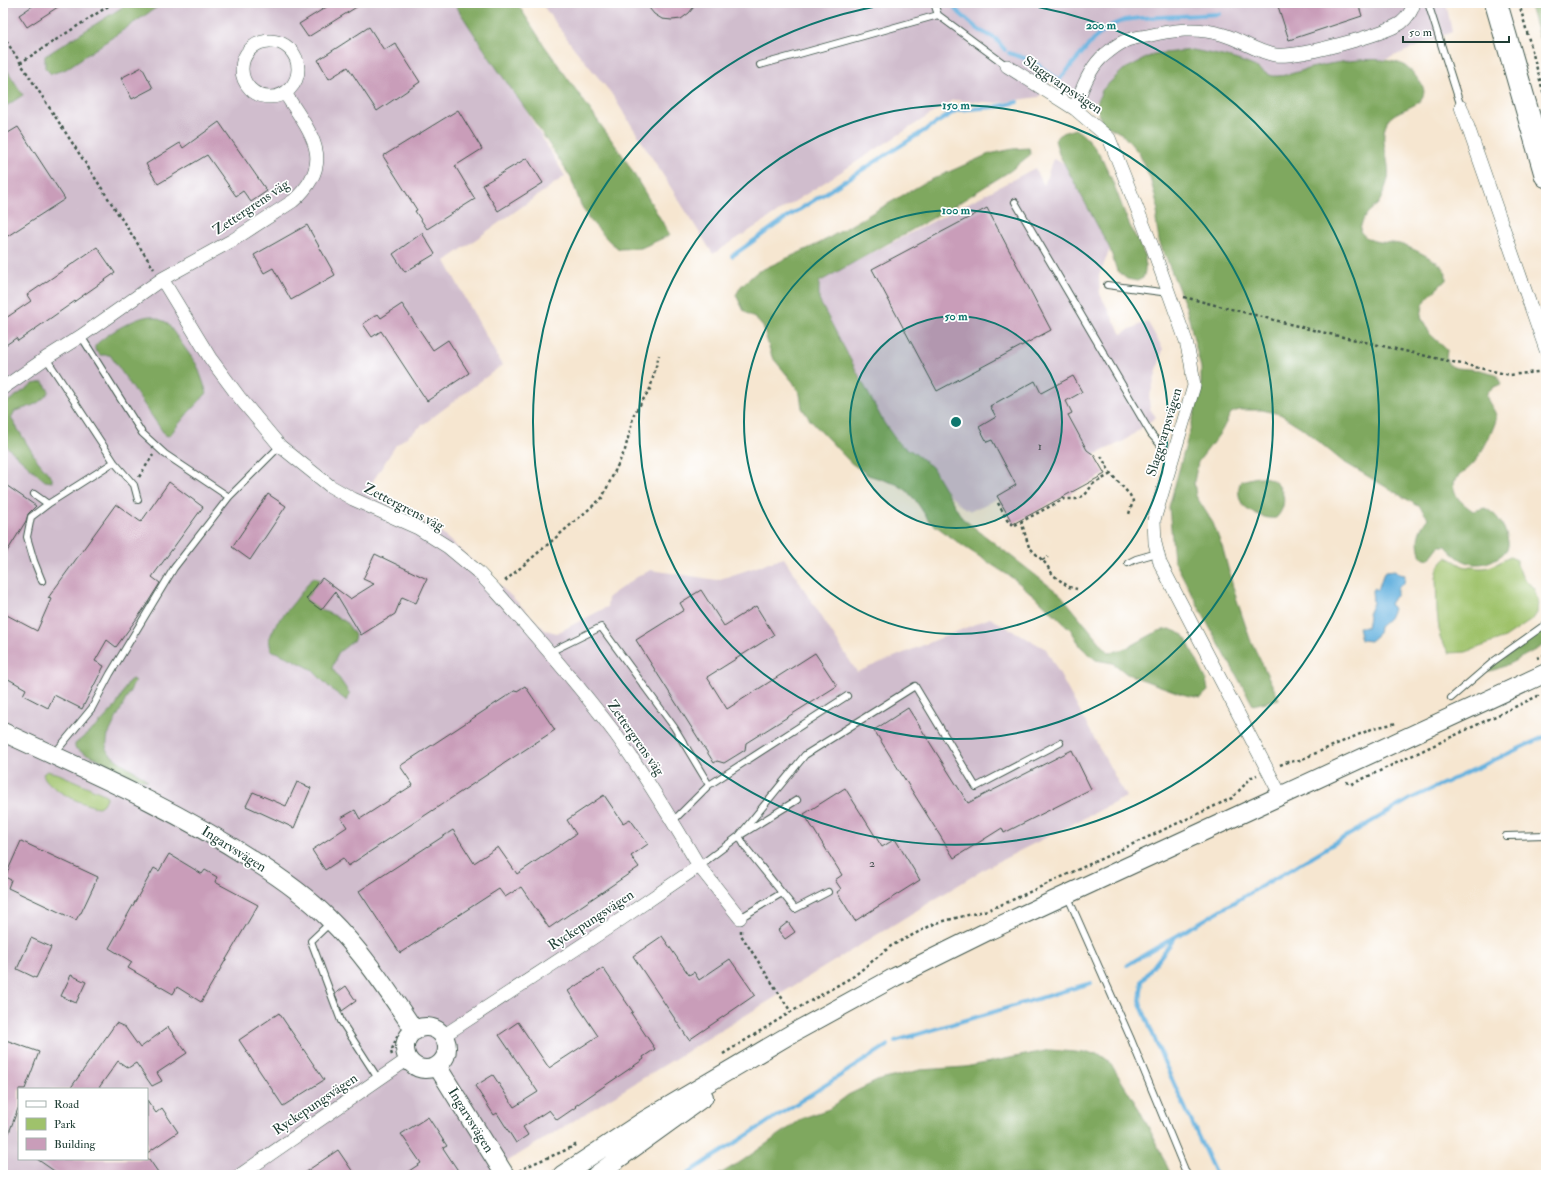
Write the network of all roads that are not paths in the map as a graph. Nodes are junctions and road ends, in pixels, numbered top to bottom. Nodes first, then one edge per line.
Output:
1 (934, 3) edge
2 (1414, 3) edge
3 (1428, 3) edge
4 (1496, 3) edge
5 (938, 15) junction
6 (760, 65) dead end
7 (1007, 66) joint
8 (285, 93) junction
9 (1460, 107) joint
10 (1075, 109) junction
11 (1546, 176) edge
12 (1015, 202) dead end
13 (162, 279) junction
14 (1107, 285) dead end
15 (1169, 292) junction
16 (81, 336) junction
17 (1546, 350) edge
18 (46, 358) junction
19 (3, 388) edge
20 (280, 446) junction
21 (1172, 458) junction
22 (114, 462) junction
23 (34, 494) dead end
24 (229, 497) junction
25 (138, 500) dead end
26 (48, 504) junction
27 (1157, 553) junction
28 (1128, 563) dead end
29 (42, 581) dead end
30 (1546, 624) edge
31 (549, 653) junction
32 (1546, 673) edge
33 (847, 696) dead end
34 (1451, 698) dead end
35 (3, 732) edge
36 (1060, 743) dead end
37 (53, 755) junction
38 (709, 785) junction
39 (1281, 796) junction
40 (797, 800) dead end
41 (673, 821) junction
42 (1546, 835) edge
43 (739, 836) junction
44 (1506, 836) dead end
45 (699, 866) junction
46 (828, 892) dead end
47 (782, 893) junction
48 (1067, 895) junction
49 (740, 918) joint
50 (332, 921) junction
51 (415, 1031) junction
52 (791, 1034) junction
53 (443, 1036) junction
54 (402, 1064) junction
55 (431, 1070) junction
56 (379, 1080) junction
57 (240, 1175) edge
58 (505, 1175) edge
59 (562, 1175) edge
60 (596, 1175) edge
61 (1187, 1175) edge

1 - 5 lane
2 - 10 street
3 - 9 lane
4 - 11 highway
5 - 6 lane
5 - 7 lane
7 - 10 street, Slaggvarpsvägen
8 - 8 street
8 - 13 street, Zettergrens väg
9 - 17 street
10 - 15 street, Slaggvarpsvägen
12 - 21 lane
13 - 16 street, Zettergrens väg
13 - 20 street, Zettergrens väg
14 - 15 lane
15 - 21 street, Slaggvarpsvägen
16 - 18 street, Zettergrens väg
16 - 24 lane
18 - 19 street, Zettergrens väg
18 - 22 lane
20 - 24 lane
20 - 31 street, Zettergrens väg
21 - 27 street, Slaggvarpsvägen
22 - 25 lane
22 - 26 lane
23 - 26 lane
24 - 37 lane
26 - 29 lane
27 - 28 lane
27 - 39 street, Slaggvarpsvägen
30 - 34 lane
31 - 38 lane
31 - 41 street, Zettergrens väg
32 - 39 main road
33 - 38 lane
35 - 37 main road, Ingarvsvägen
36 - 43 lane
37 - 50 main road, Ingarvsvägen
38 - 41 lane
39 - 48 main road
40 - 43 lane
41 - 45 street, Zettergrens väg
42 - 44 lane
43 - 45 lane
43 - 47 lane
45 - 49 street
45 - 53 street, Ryckepungsvägen
46 - 47 lane
47 - 49 lane
48 - 52 main road
48 - 61 lane
50 - 51 main road, Ingarvsvägen
50 - 56 lane
51 - 53 main road
51 - 54 main road
52 - 59 main road
52 - 60 main road
53 - 55 main road
54 - 55 main road
54 - 56 street, Ryckepungsvägen
55 - 58 main road, Ingarvsvägen
56 - 57 street, Ryckepungsvägen

